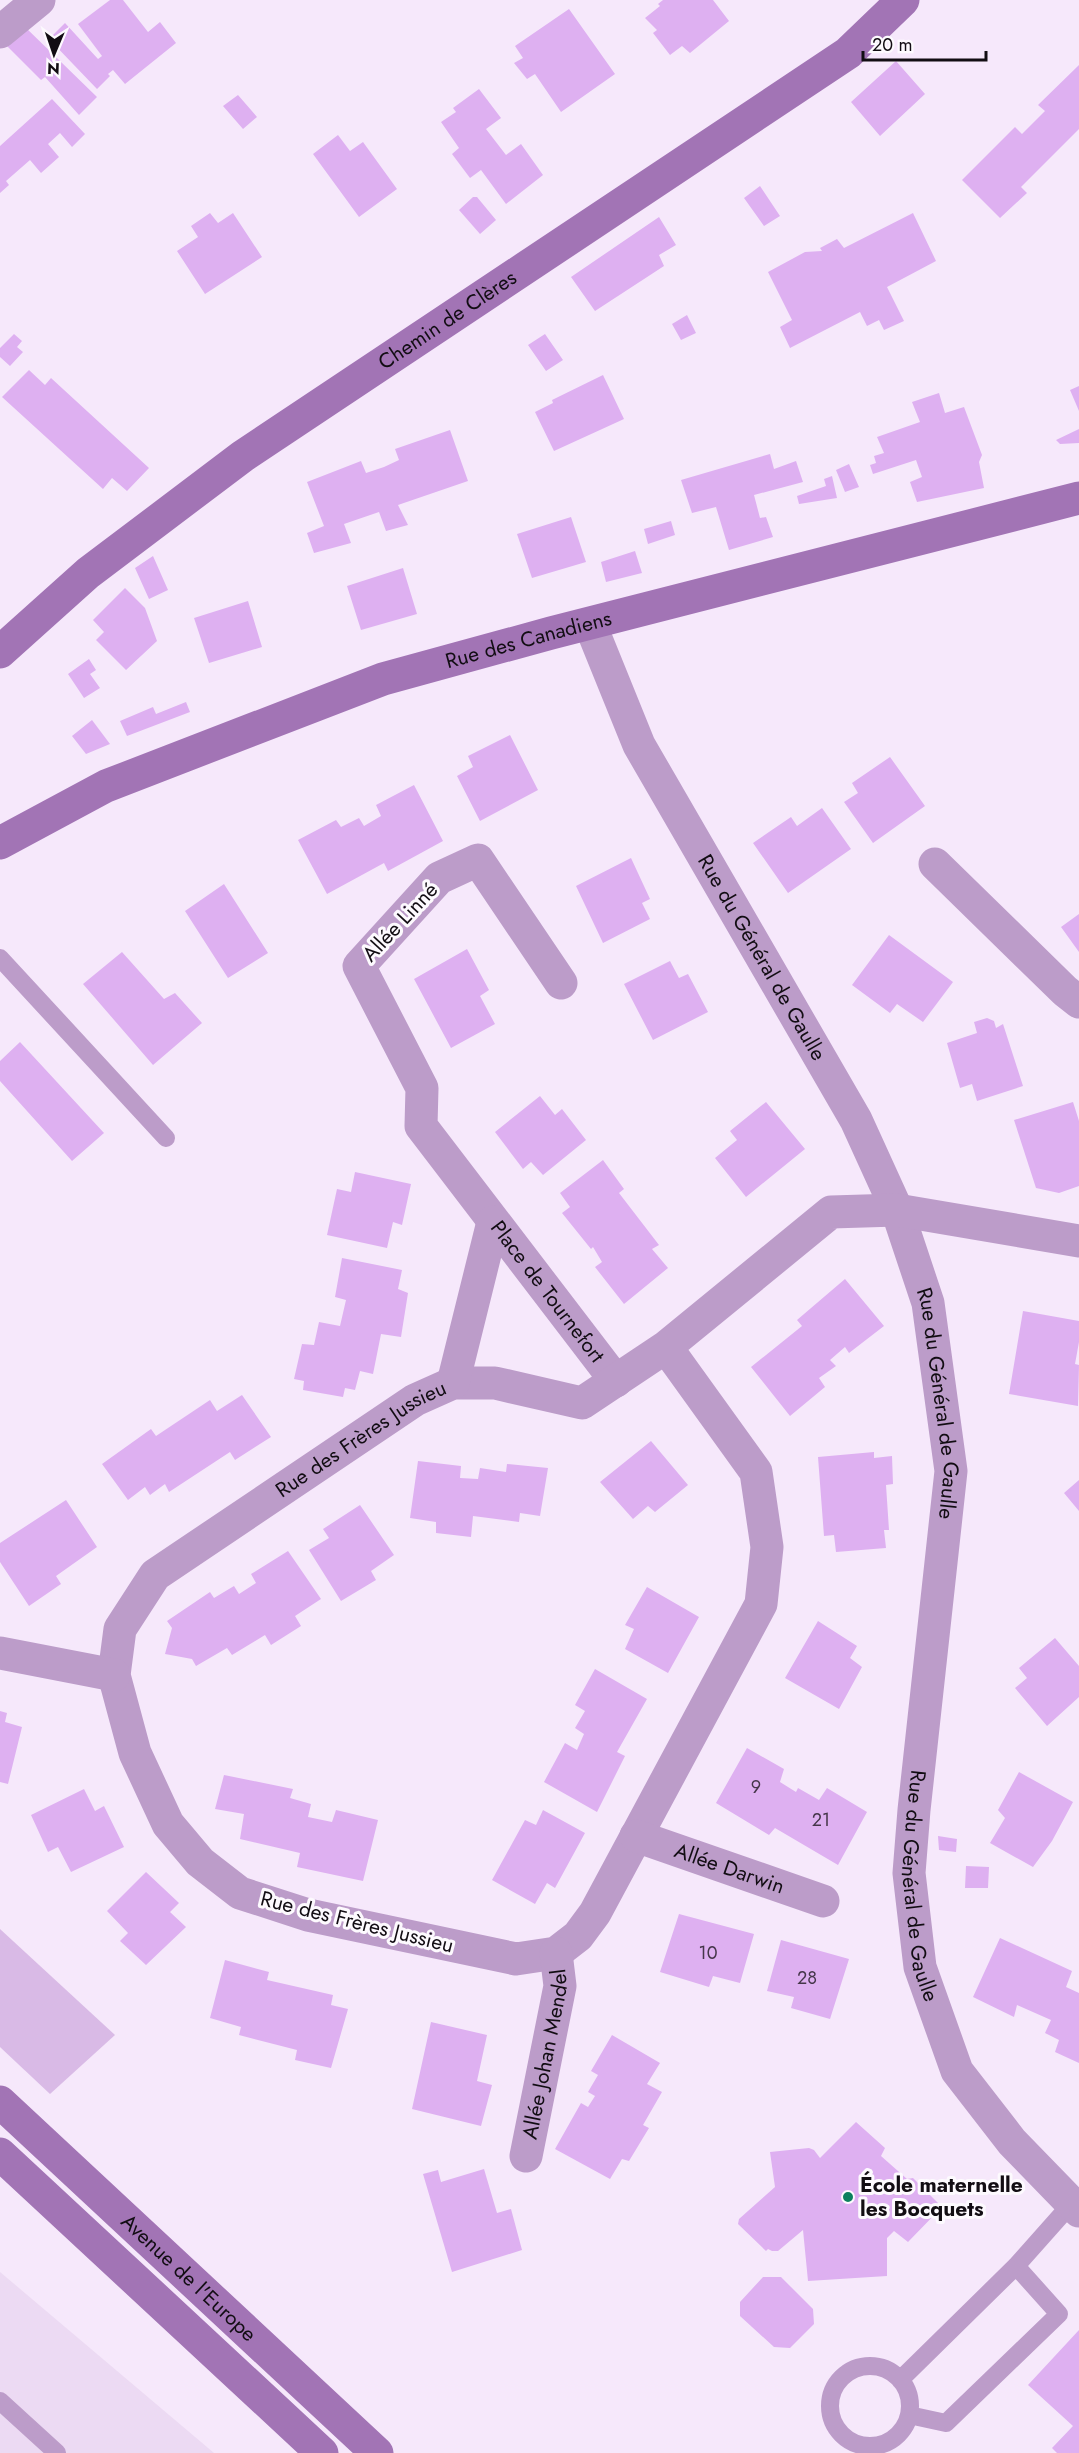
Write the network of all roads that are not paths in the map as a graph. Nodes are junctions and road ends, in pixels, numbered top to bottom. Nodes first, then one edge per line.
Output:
1 (39, 0) edge
2 (903, 0) edge
3 (0, 32) edge
4 (1079, 498) edge
5 (591, 624) junction
6 (0, 652) edge
7 (0, 843) edge
8 (935, 864) dead end
9 (0, 958) edge
10 (561, 983) dead end
11 (1079, 1002) edge
12 (166, 1138) dead end
13 (897, 1210) junction
14 (494, 1222) junction
15 (1079, 1241) edge
16 (666, 1347) junction
17 (616, 1381) junction
18 (453, 1383) junction
19 (0, 1653) edge
20 (114, 1675) junction
21 (636, 1836) junction
22 (823, 1901) dead end
23 (556, 1953) junction
24 (0, 2102) edge
25 (0, 2154) edge
26 (526, 2156) dead end
27 (1075, 2207) edge
28 (1016, 2265) junction
29 (900, 2380) junction
30 (0, 2401) edge
31 (909, 2415) junction
32 (57, 2453) edge
33 (322, 2453) edge
34 (377, 2453) edge

1 - 3 street
2 - 6 street, Chemin de Clères
4 - 5 street, Rue des Canadiens
5 - 7 street, Rue des Canadiens
5 - 13 street, Rue du Général de Gaulle
8 - 11 street
9 - 12 lane
10 - 14 street, Allée Linné
13 - 15 street, Rue des Frères Jussieu
13 - 16 street, Rue des Frères Jussieu
13 - 27 street, Rue du Général de Gaulle
14 - 17 street, Place de Tournefort
14 - 18 street, Place de Tournefort
16 - 17 street, Rue des Frères Jussieu
16 - 21 street
17 - 18 street, Rue des Frères Jussieu
18 - 20 street, Rue des Frères Jussieu
19 - 20 street
20 - 23 street, Rue des Frères Jussieu
21 - 22 street, Allée Darwin
21 - 23 street
23 - 26 street, Allée Johan Mendel
24 - 34 street, Avenue de l'Europe
25 - 33 street, Avenue de l'Europe
27 - 28 lane
28 - 29 lane
28 - 31 lane
29 - 31 lane
29 - 31 lane
30 - 32 lane

